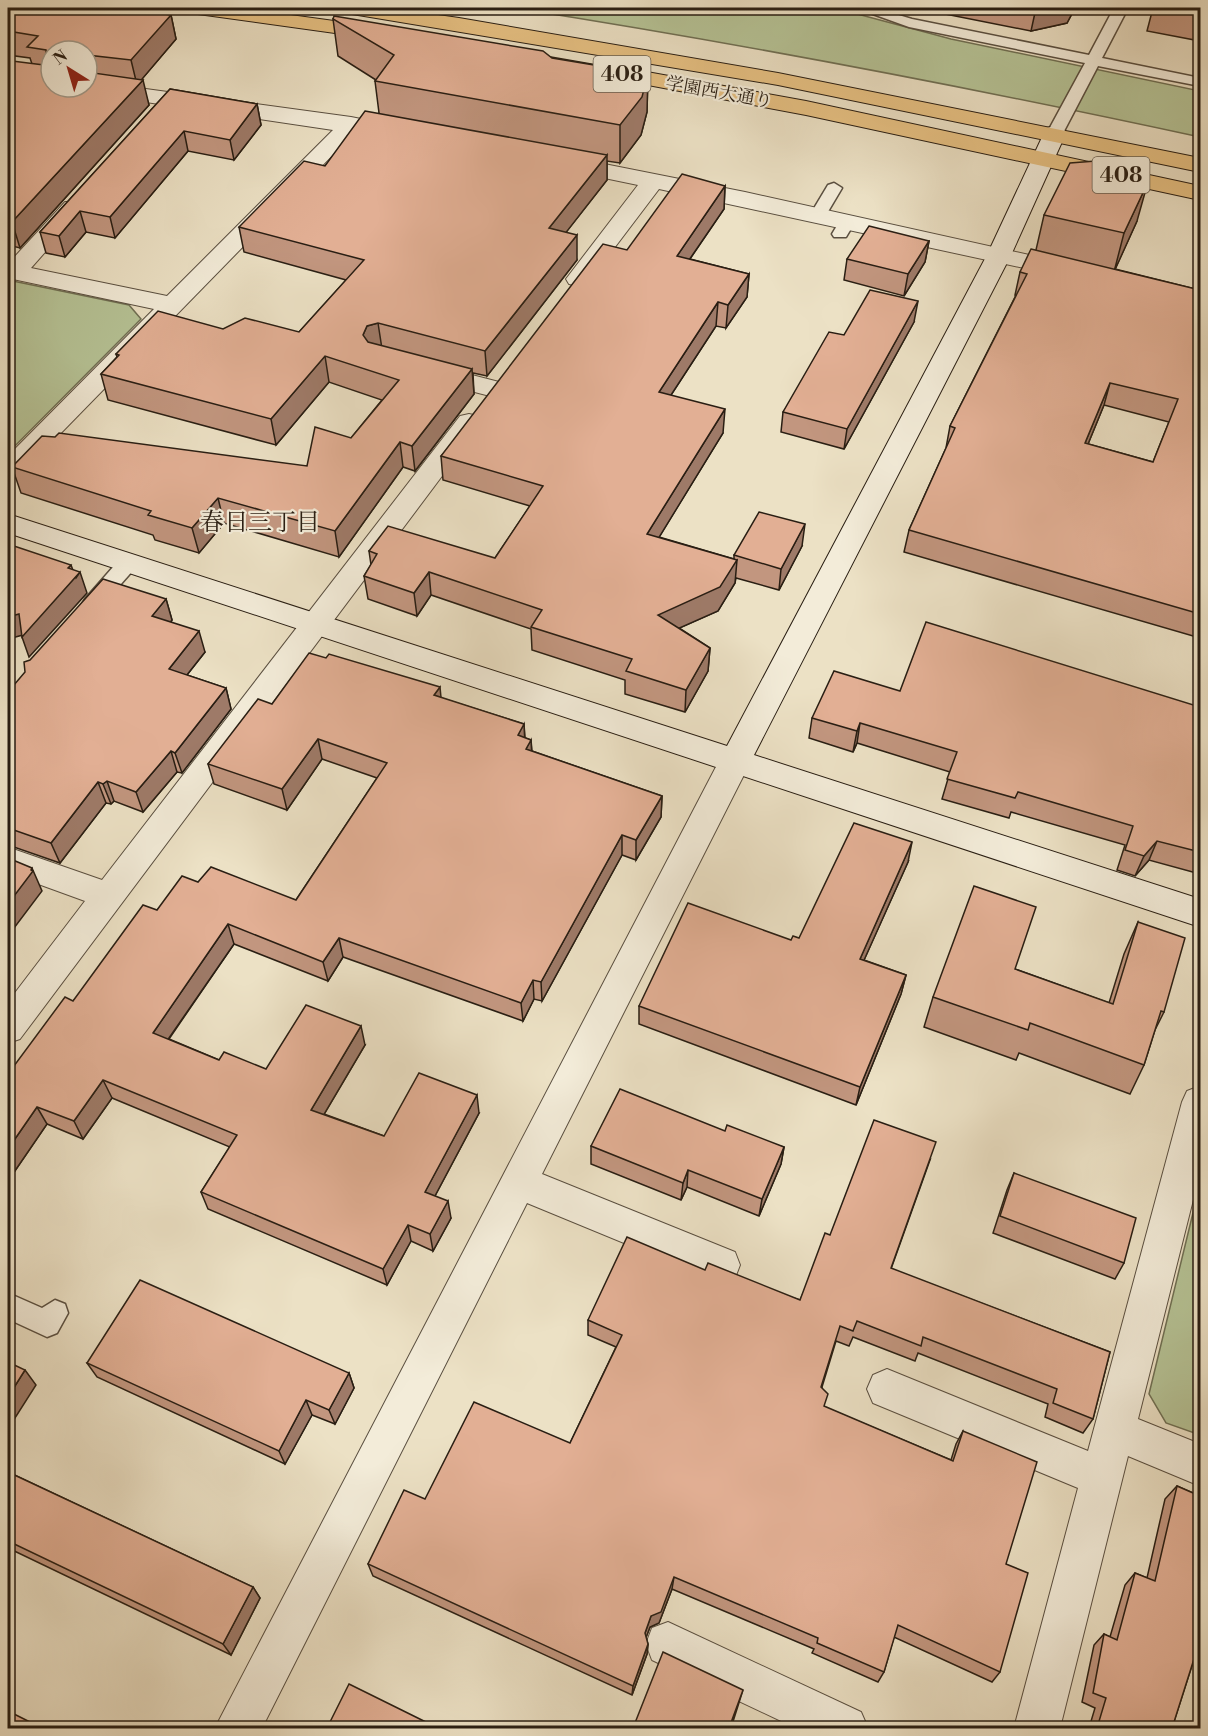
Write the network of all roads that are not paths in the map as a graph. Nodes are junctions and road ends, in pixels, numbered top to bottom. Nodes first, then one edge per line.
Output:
1 (198, 8) edge
2 (352, 8) edge
3 (866, 8) edge
4 (1121, 8) edge
5 (395, 36) edge
6 (1093, 61) junction
7 (585, 67) edge
8 (1200, 82) edge
9 (99, 89) edge
10 (170, 98) junction
11 (148, 122) edge
12 (351, 124) junction
13 (1055, 133) junction
14 (418, 136) edge
15 (1042, 158) junction
16 (547, 160) edge
17 (1200, 165) edge
18 (654, 180) junction
19 (834, 188) dead end
20 (86, 192) edge
21 (1200, 193) edge
22 (818, 215) junction
23 (1000, 254) junction
24 (11, 272) edge
25 (1088, 275) edge
26 (559, 303) edge
27 (172, 304) junction
28 (403, 365) edge
29 (8, 471) edge
30 (8, 523) edge
31 (128, 563) junction
32 (81, 616) edge
33 (314, 624) junction
34 (735, 760) junction
35 (13, 862) edge
36 (108, 896) junction
37 (1200, 913) edge
38 (8, 1028) edge
39 (1200, 1102) edge
40 (519, 1182) junction
41 (721, 1265) edge
42 (8, 1306) edge
43 (55, 1312) dead end
44 (886, 1389) dead end
45 (1114, 1431) junction
46 (1200, 1464) edge
47 (1102, 1477) junction
48 (668, 1644) dead end
49 (238, 1728) edge
50 (845, 1728) edge
51 (1037, 1728) edge

1 - 5 highway
2 - 13 highway, 学園西大通り / 408
3 - 6 lane
4 - 6 lane
6 - 8 lane
6 - 13 lane
7 - 15 highway, 学園西大通り / 408
9 - 10 street
10 - 11 street
10 - 12 street
12 - 14 street
12 - 27 street
13 - 15 street
13 - 17 highway, 学園西大通り / 408
15 - 21 highway, 学園西大通り / 408
15 - 23 street
16 - 18 street
18 - 22 street
18 - 26 street
19 - 22 lane
20 - 24 street
22 - 23 street
23 - 25 street
23 - 34 street
24 - 27 street
27 - 29 street
28 - 33 street
30 - 31 street
31 - 32 lane
31 - 33 street
33 - 34 street
33 - 36 street
34 - 37 street
34 - 40 street
35 - 36 street
36 - 38 street
39 - 45 street
40 - 41 street
40 - 49 street
42 - 43 lane
44 - 47 street
45 - 46 street
45 - 47 street
47 - 51 street
48 - 50 street

